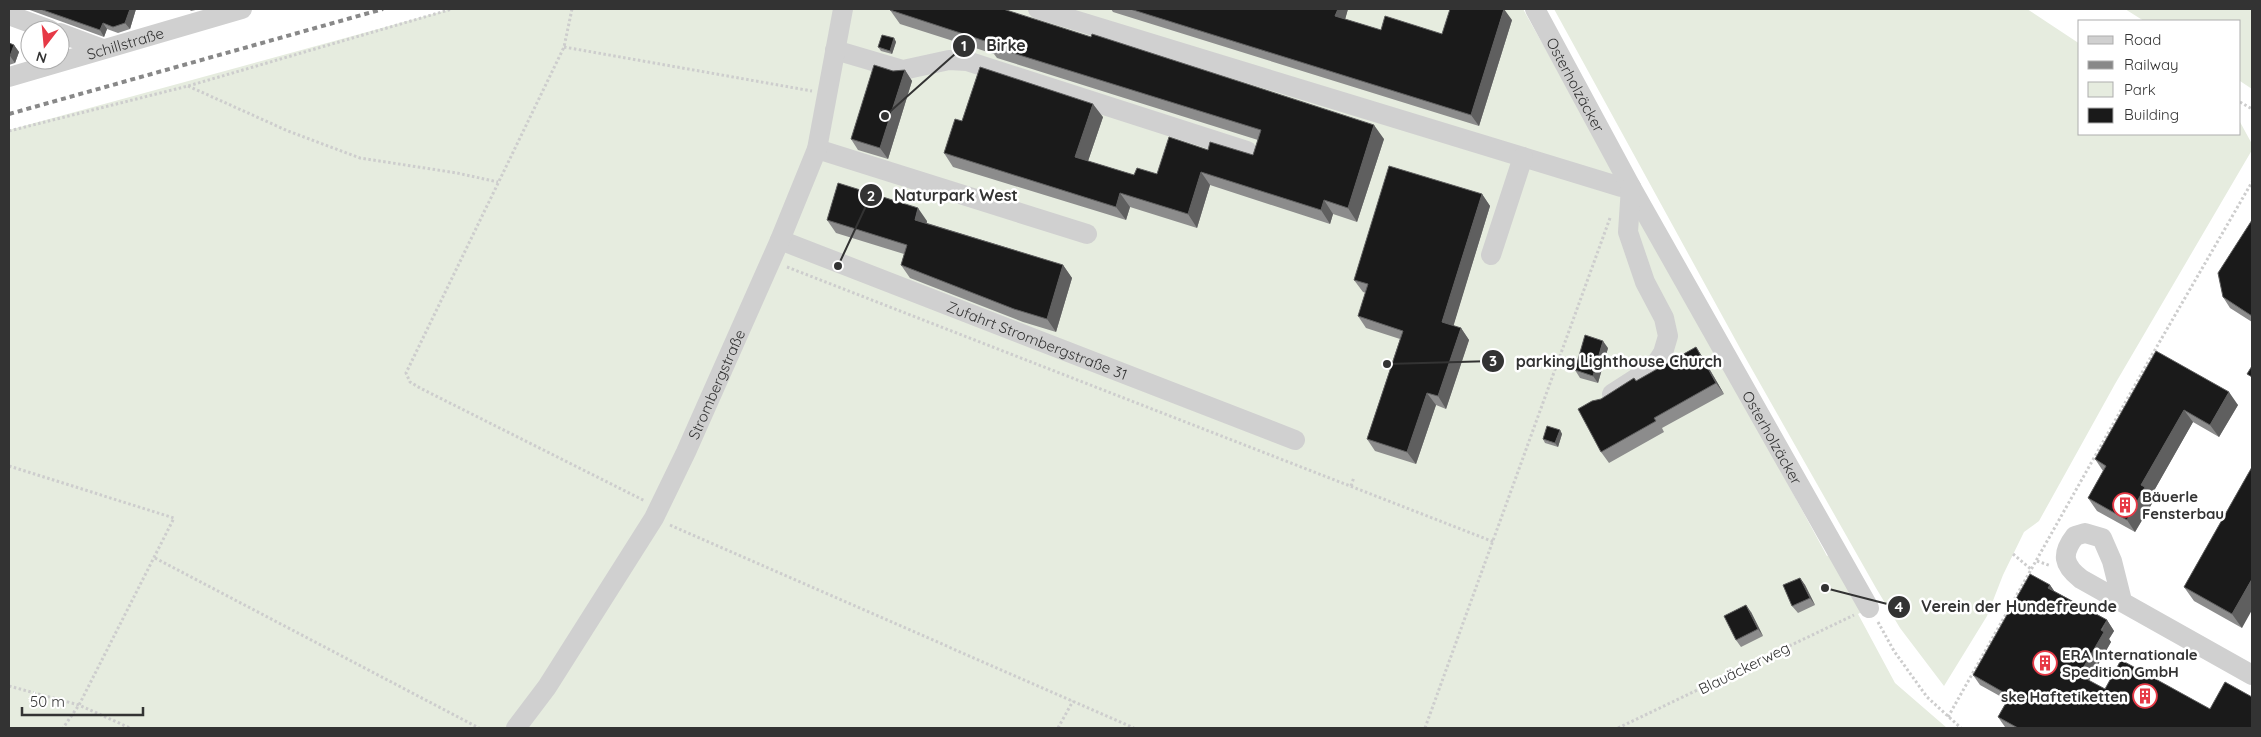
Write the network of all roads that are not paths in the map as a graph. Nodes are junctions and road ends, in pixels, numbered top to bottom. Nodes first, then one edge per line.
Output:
1 (242, 9) edge
2 (843, 9) edge
3 (1038, 9) edge
4 (1535, 9) edge
5 (9, 15) edge
6 (23, 20) edge
7 (70, 37) edge
8 (103, 49) junction
9 (835, 50) junction
10 (9, 77) edge
11 (817, 149) junction
12 (1247, 151) edge
13 (1523, 157) junction
14 (1631, 187) junction
15 (1087, 234) dead end
16 (780, 240) junction
17 (1491, 255) dead end
18 (1602, 400) edge
19 (1296, 440) dead end
20 (2122, 601) junction
21 (1870, 608) road end
22 (2252, 675) edge
23 (516, 728) edge

1 - 8 street, Schillstraße
2 - 9 street, Strombergstraße
3 - 13 street
4 - 14 street, Osterholzäcker
5 - 6 street
7 - 8 street
8 - 10 street, Schillstraße
9 - 11 street, Strombergstraße
9 - 12 street
11 - 15 street
11 - 16 street, Strombergstraße
13 - 14 street
13 - 17 street
14 - 18 street
14 - 21 street, Osterholzäcker
16 - 19 street, Zufahrt Strombergstraße 31
16 - 23 street, Strombergstraße
20 - 20 street
20 - 22 street

